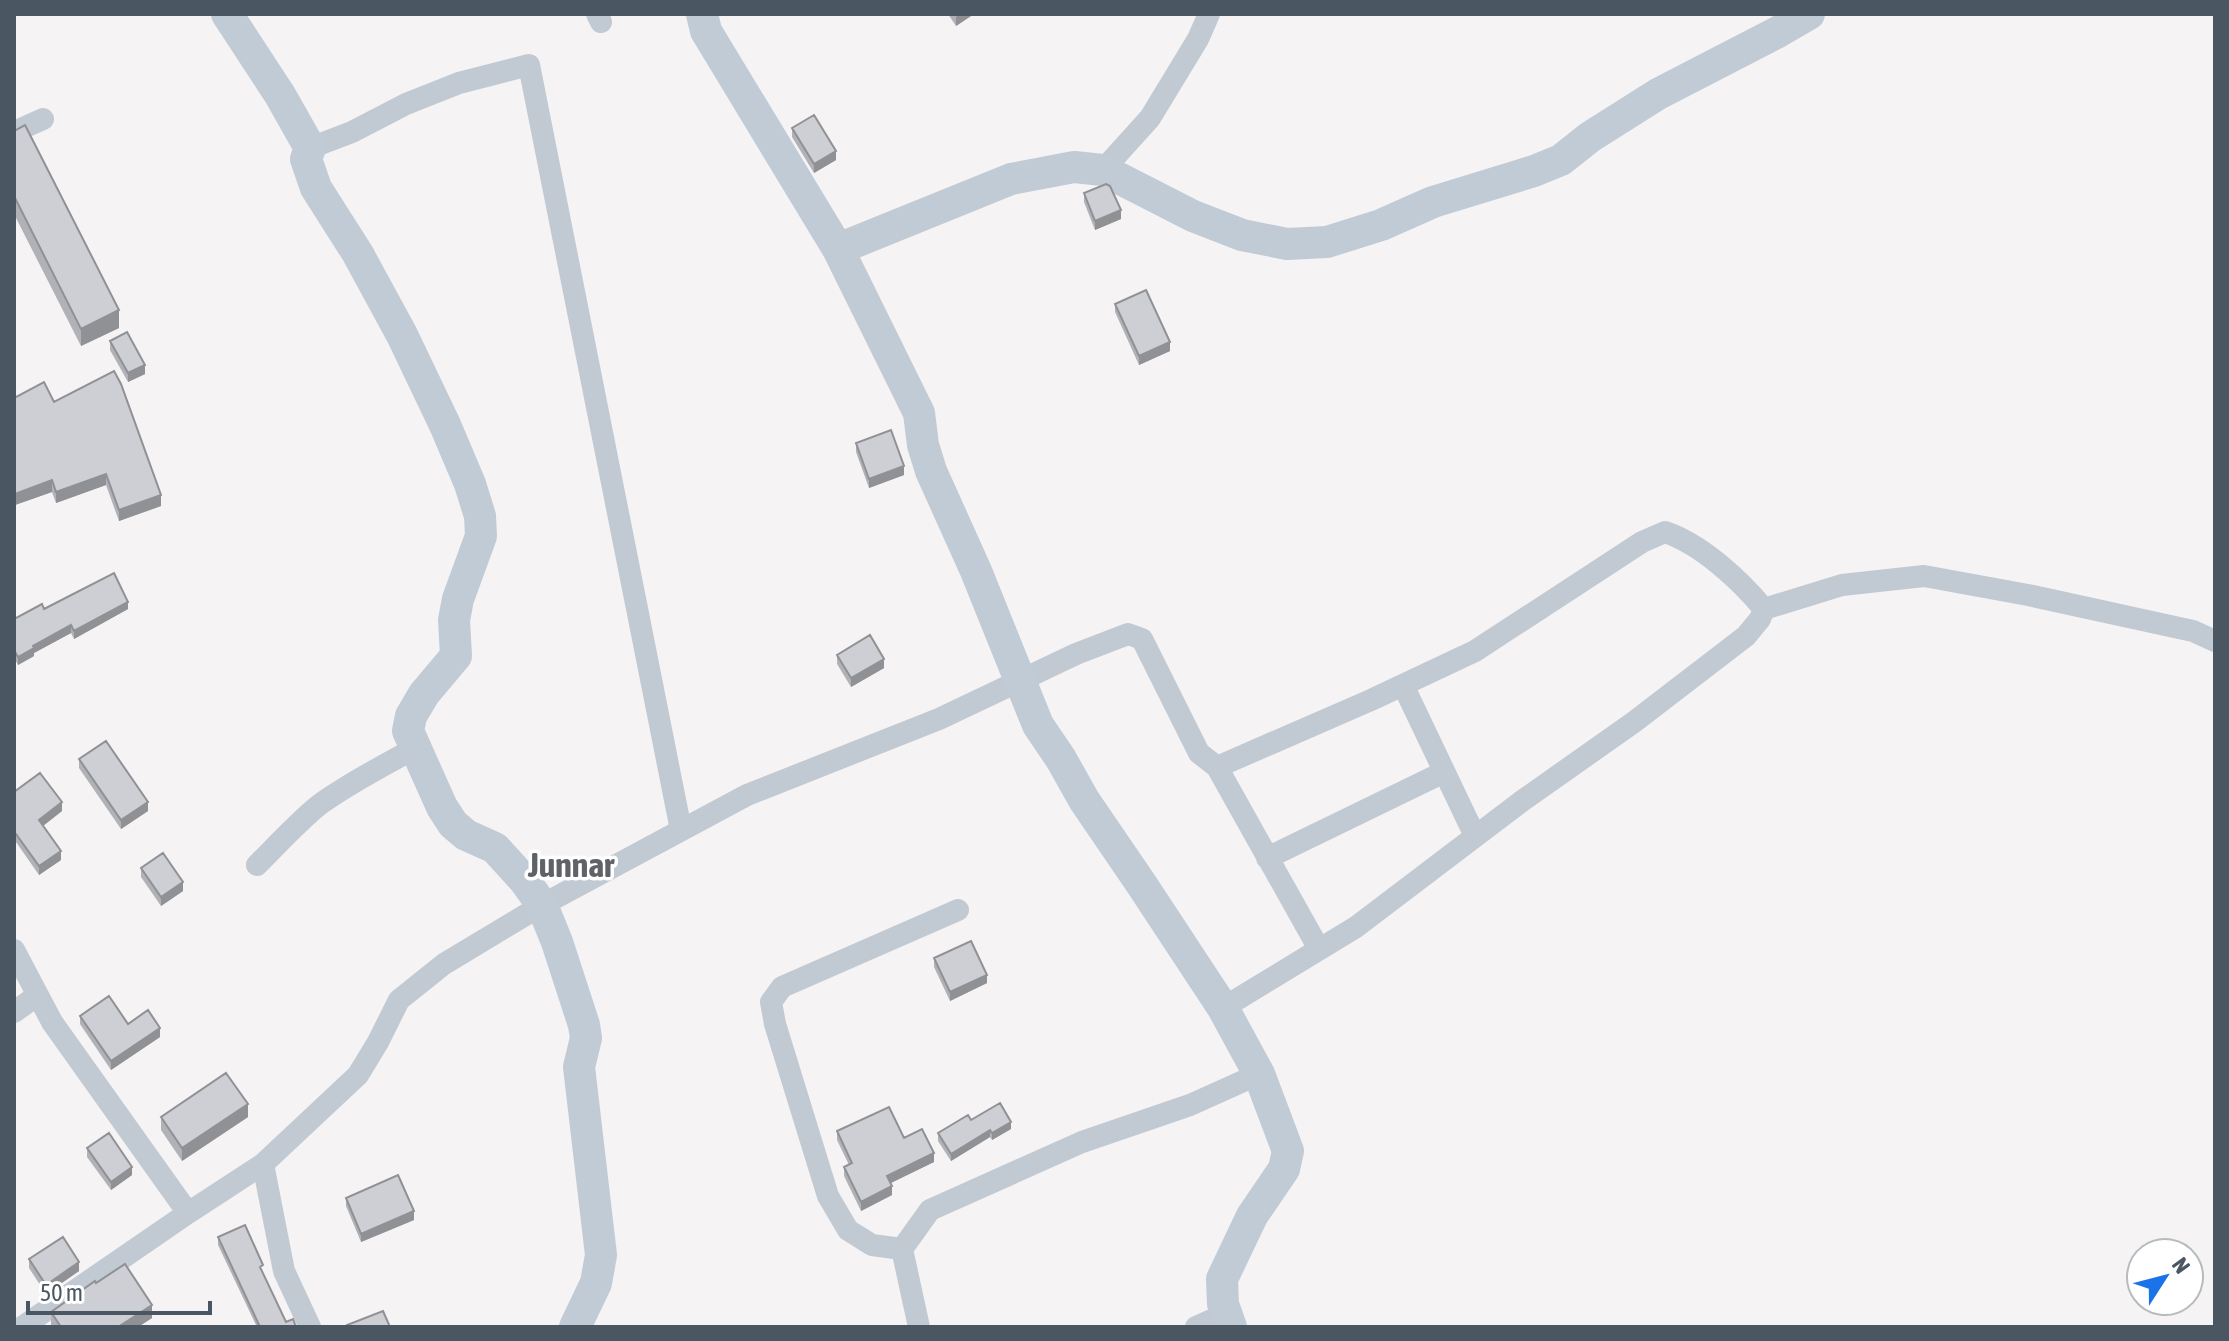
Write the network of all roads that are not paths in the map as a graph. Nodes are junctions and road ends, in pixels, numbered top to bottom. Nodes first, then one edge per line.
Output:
1 (227, 14) edge
2 (702, 14) edge
3 (1209, 14) edge
4 (1809, 14) edge
5 (43, 119) dead end
6 (14, 132) edge
7 (310, 148) junction
8 (1103, 170) junction
9 (838, 249) junction
10 (1764, 609) junction
11 (2215, 641) edge
12 (1020, 682) junction
13 (1403, 685) junction
14 (415, 748) junction
15 (1217, 767) junction
16 (1444, 772) junction
17 (681, 830) junction
18 (1475, 836) junction
19 (1267, 858) junction
20 (257, 865) dead end
21 (542, 905) junction
22 (958, 910) dead end
23 (1319, 949) junction
24 (14, 950) edge
25 (38, 995) junction
26 (1223, 1008) junction
27 (14, 1012) edge
28 (1259, 1074) junction
29 (263, 1164) junction
30 (188, 1213) junction
31 (902, 1249) junction
32 (1228, 1320) edge
33 (22, 1327) edge
34 (310, 1327) edge
35 (575, 1327) edge
36 (919, 1327) edge
37 (1196, 1327) edge

1 - 7 street
2 - 9 street
3 - 8 street
4 - 8 street
5 - 6 street
7 - 14 street
7 - 17 street
8 - 9 street
9 - 12 street
10 - 11 street
10 - 13 street
10 - 18 street
12 - 15 street
12 - 17 street
12 - 26 street
13 - 15 street
13 - 16 street
14 - 20 street
14 - 21 street
15 - 19 street
16 - 18 street
16 - 19 street
17 - 21 street
18 - 23 street
19 - 23 street
21 - 29 street
21 - 35 street
22 - 31 street
23 - 26 street
24 - 25 street
25 - 27 street
25 - 30 street
26 - 28 street
28 - 31 street
28 - 32 street
29 - 30 street
29 - 34 street
30 - 33 street
31 - 36 street
32 - 37 street

